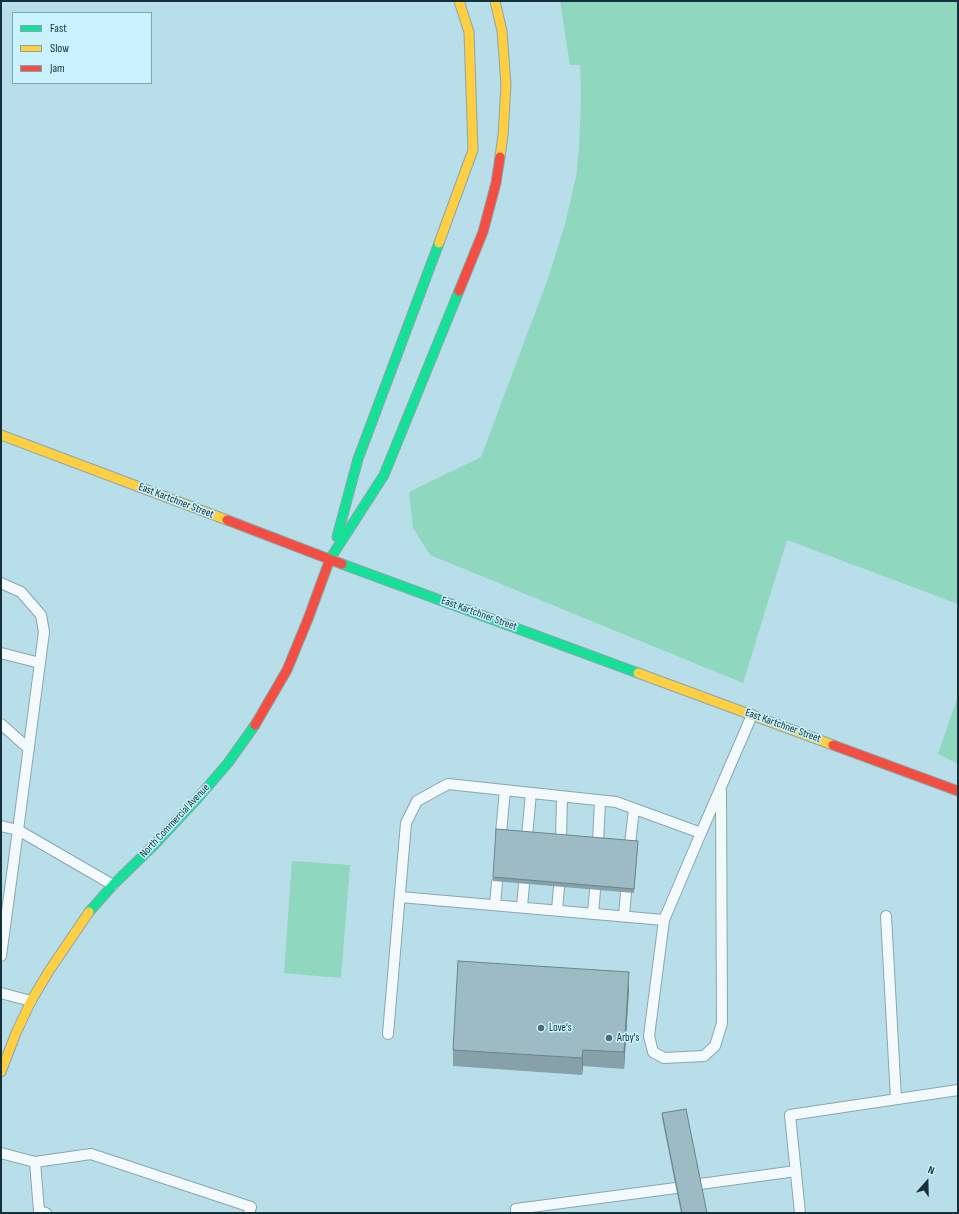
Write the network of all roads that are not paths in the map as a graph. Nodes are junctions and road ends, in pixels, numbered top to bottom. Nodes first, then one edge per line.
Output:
1 (459, 1) edge
2 (495, 1) edge
3 (1, 435) edge
4 (330, 559) junction
5 (1, 583) edge
6 (1, 653) edge
7 (40, 663) junction
8 (752, 714) junction
9 (1, 724) edge
10 (29, 749) junction
11 (720, 787) junction
12 (504, 790) junction
13 (958, 791) edge
14 (531, 793) junction
15 (562, 797) junction
16 (600, 801) junction
17 (634, 809) junction
18 (1, 826) edge
19 (18, 830) junction
20 (701, 833) junction
21 (501, 834) edge
22 (527, 836) edge
23 (561, 839) edge
24 (598, 842) edge
25 (630, 844) edge
26 (497, 882) edge
27 (524, 884) edge
28 (113, 885) junction
29 (559, 887) edge
30 (595, 890) edge
31 (626, 892) edge
32 (400, 897) junction
33 (495, 905) junction
34 (522, 908) junction
35 (557, 910) junction
36 (593, 914) junction
37 (624, 916) junction
38 (886, 916) dead end
39 (664, 920) junction
40 (1, 956) edge
41 (1, 993) edge
42 (31, 1001) junction
43 (388, 1034) dead end
44 (1, 1072) edge
45 (958, 1090) edge
46 (896, 1099) junction
47 (1, 1153) edge
48 (35, 1162) junction
49 (796, 1171) junction
50 (700, 1184) edge
51 (676, 1188) edge
52 (41, 1212) edge
53 (249, 1213) edge
54 (516, 1213) edge
55 (800, 1213) edge

1 - 4 main road
2 - 4 main road
3 - 4 main road, East Kartchner Street
4 - 8 main road, East Kartchner Street
4 - 28 main road, North Commercial Avenue
5 - 7 lane
6 - 7 lane
7 - 10 lane
8 - 11 lane
8 - 13 main road, East Kartchner Street
9 - 10 lane
10 - 19 lane
11 - 20 lane
11 - 39 lane
12 - 14 lane
12 - 21 lane
12 - 32 lane
14 - 15 lane
14 - 22 lane
15 - 16 lane
15 - 23 lane
16 - 17 lane
16 - 24 lane
17 - 20 lane
17 - 25 lane
18 - 19 lane
19 - 28 lane
19 - 40 lane
20 - 39 lane
26 - 33 lane
27 - 34 lane
28 - 42 main road, North Commercial Avenue
29 - 35 lane
30 - 36 lane
31 - 37 lane
32 - 33 lane
32 - 43 lane
33 - 34 lane
34 - 35 lane
35 - 36 lane
36 - 37 lane
37 - 39 lane
38 - 46 lane
41 - 42 lane
42 - 44 main road, North Commercial Avenue
45 - 46 lane
46 - 49 lane
47 - 48 lane
48 - 52 lane
48 - 53 lane
49 - 50 lane
49 - 55 lane
51 - 54 lane

